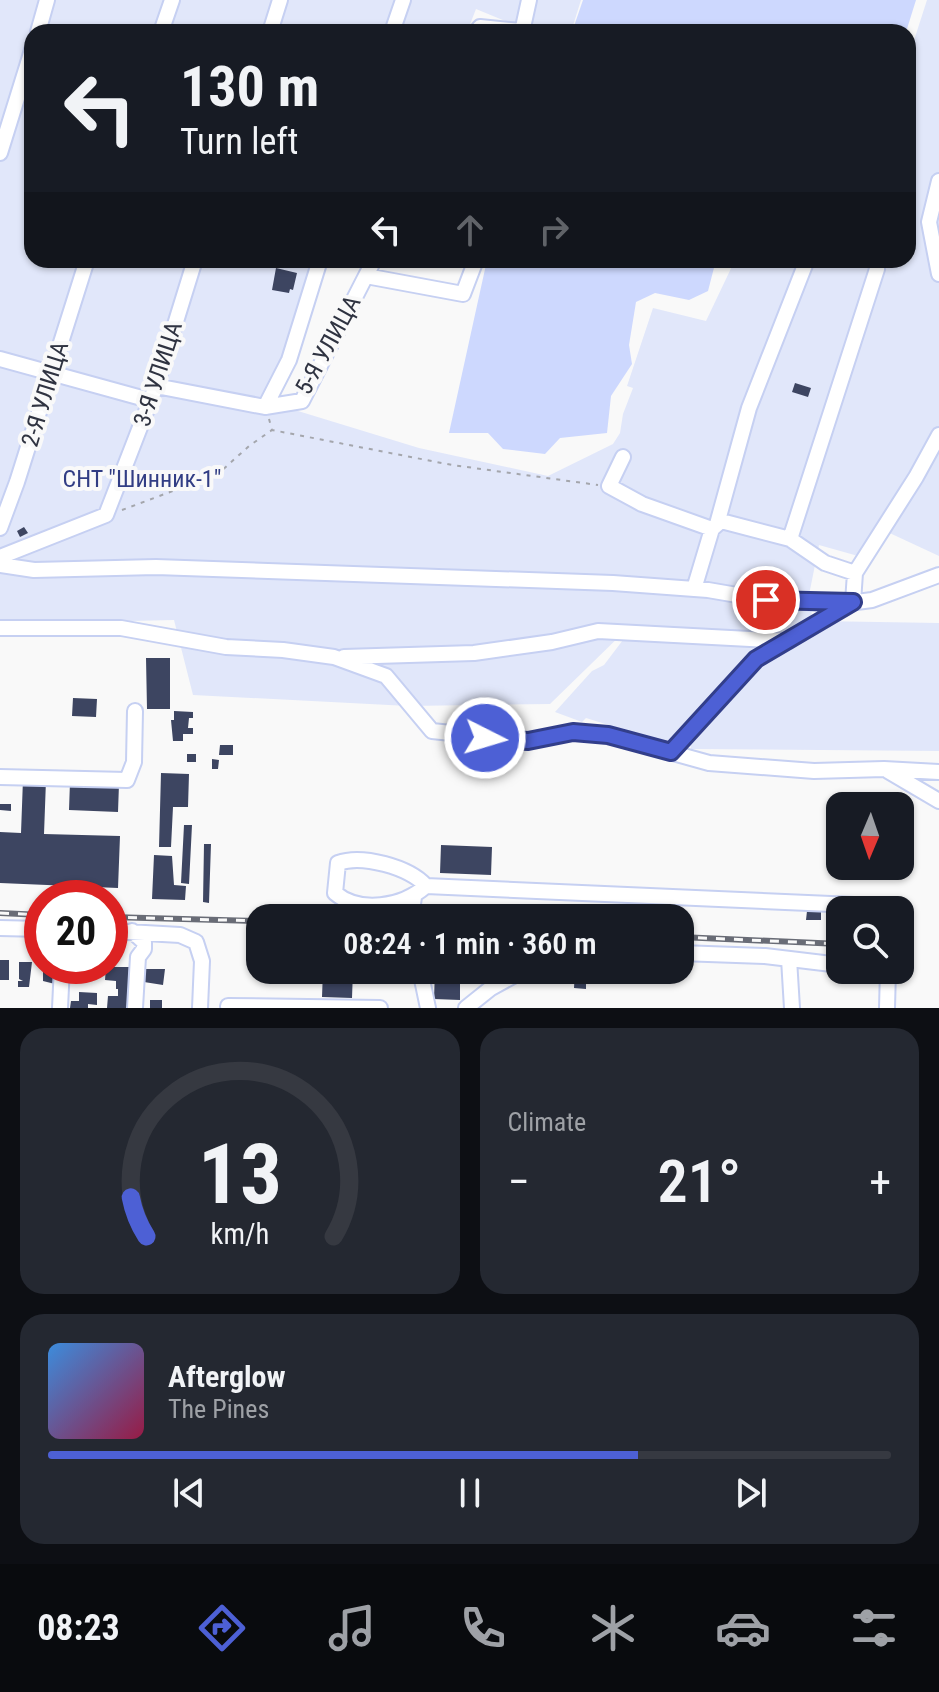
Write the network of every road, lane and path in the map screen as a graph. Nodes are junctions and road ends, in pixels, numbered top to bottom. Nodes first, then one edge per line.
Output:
1 (47, 0) edge
2 (172, 0) edge
3 (280, 0) edge
4 (403, 0) edge
5 (529, 0) edge
6 (40, 24) edge
7 (164, 24) edge
8 (272, 24) edge
9 (395, 24) edge
10 (524, 24) edge
11 (24, 76) edge
12 (0, 153) edge
13 (939, 181) edge
14 (84, 268) edge
15 (192, 268) edge
16 (318, 268) edge
17 (370, 268) edge
18 (473, 268) edge
19 (804, 268) edge
20 (877, 269) dead end
21 (939, 274) edge
22 (366, 276) junction
23 (0, 359) edge
24 (52, 372) junction
25 (153, 393) junction
26 (265, 407) junction
27 (272, 430) junction
28 (939, 435) edge
29 (623, 457) dead end
30 (613, 488) junction
31 (106, 515) junction
32 (714, 526) junction
33 (0, 528) edge
34 (790, 539) junction
35 (0, 557) edge
36 (0, 565) edge
37 (939, 565) edge
38 (855, 573) junction
39 (932, 578) edge
40 (694, 589) junction
41 (853, 602) junction
42 (0, 628) edge
43 (789, 641) junction
44 (334, 657) junction
45 (135, 711) dead end
46 (671, 752) junction
47 (884, 769) junction
48 (939, 772) edge
49 (0, 777) edge
50 (939, 801) edge
51 (426, 886) junction
52 (414, 897) junction
53 (413, 904) edge
54 (826, 904) edge
55 (0, 928) edge
56 (24, 929) edge
57 (128, 931) edge
58 (132, 931) junction
59 (694, 954) edge
60 (789, 959) junction
61 (826, 963) edge
62 (61, 984) edge
63 (423, 984) edge
64 (498, 984) edge
65 (888, 984) edge
66 (228, 1006) dead end
67 (60, 1008) edge
68 (135, 1008) edge
69 (200, 1008) edge
70 (380, 1008) edge
71 (428, 1008) edge
72 (466, 1008) edge
73 (792, 1008) edge
74 (887, 1008) edge

1 - 6 street
2 - 7 street
3 - 8 street
4 - 9 street
5 - 10 street
11 - 12 street
13 - 21 street
14 - 24 street, 2-Я УЛИЦА
15 - 25 street, 3-Я УЛИЦА
16 - 26 street
17 - 22 street, 5-Я УЛИЦА
18 - 22 street
19 - 32 street
20 - 34 street
22 - 26 street, 5-Я УЛИЦА
23 - 24 street
24 - 25 street
24 - 33 street, 2-Я УЛИЦА
25 - 26 street
25 - 31 street, 3-Я УЛИЦА
26 - 27 path
27 - 30 path
27 - 31 path
28 - 38 street
29 - 30 street
30 - 32 street
31 - 35 street
32 - 34 street
32 - 40 street
34 - 38 street
36 - 40 street
37 - 39 street
38 - 41 street
39 - 41 street
40 - 41 street
41 - 43 street
42 - 44 street
43 - 44 street
43 - 46 street
44 - 46 street
45 - 49 street
46 - 47 street
47 - 48 street
47 - 50 street
51 - 52 street
51 - 52 street
51 - 54 street
52 - 53 street
55 - 56 street
57 - 58 street
58 - 68 street
58 - 69 street
59 - 60 street
60 - 61 street
60 - 73 street
62 - 67 street
63 - 71 street
64 - 72 street
65 - 74 street
66 - 70 street

